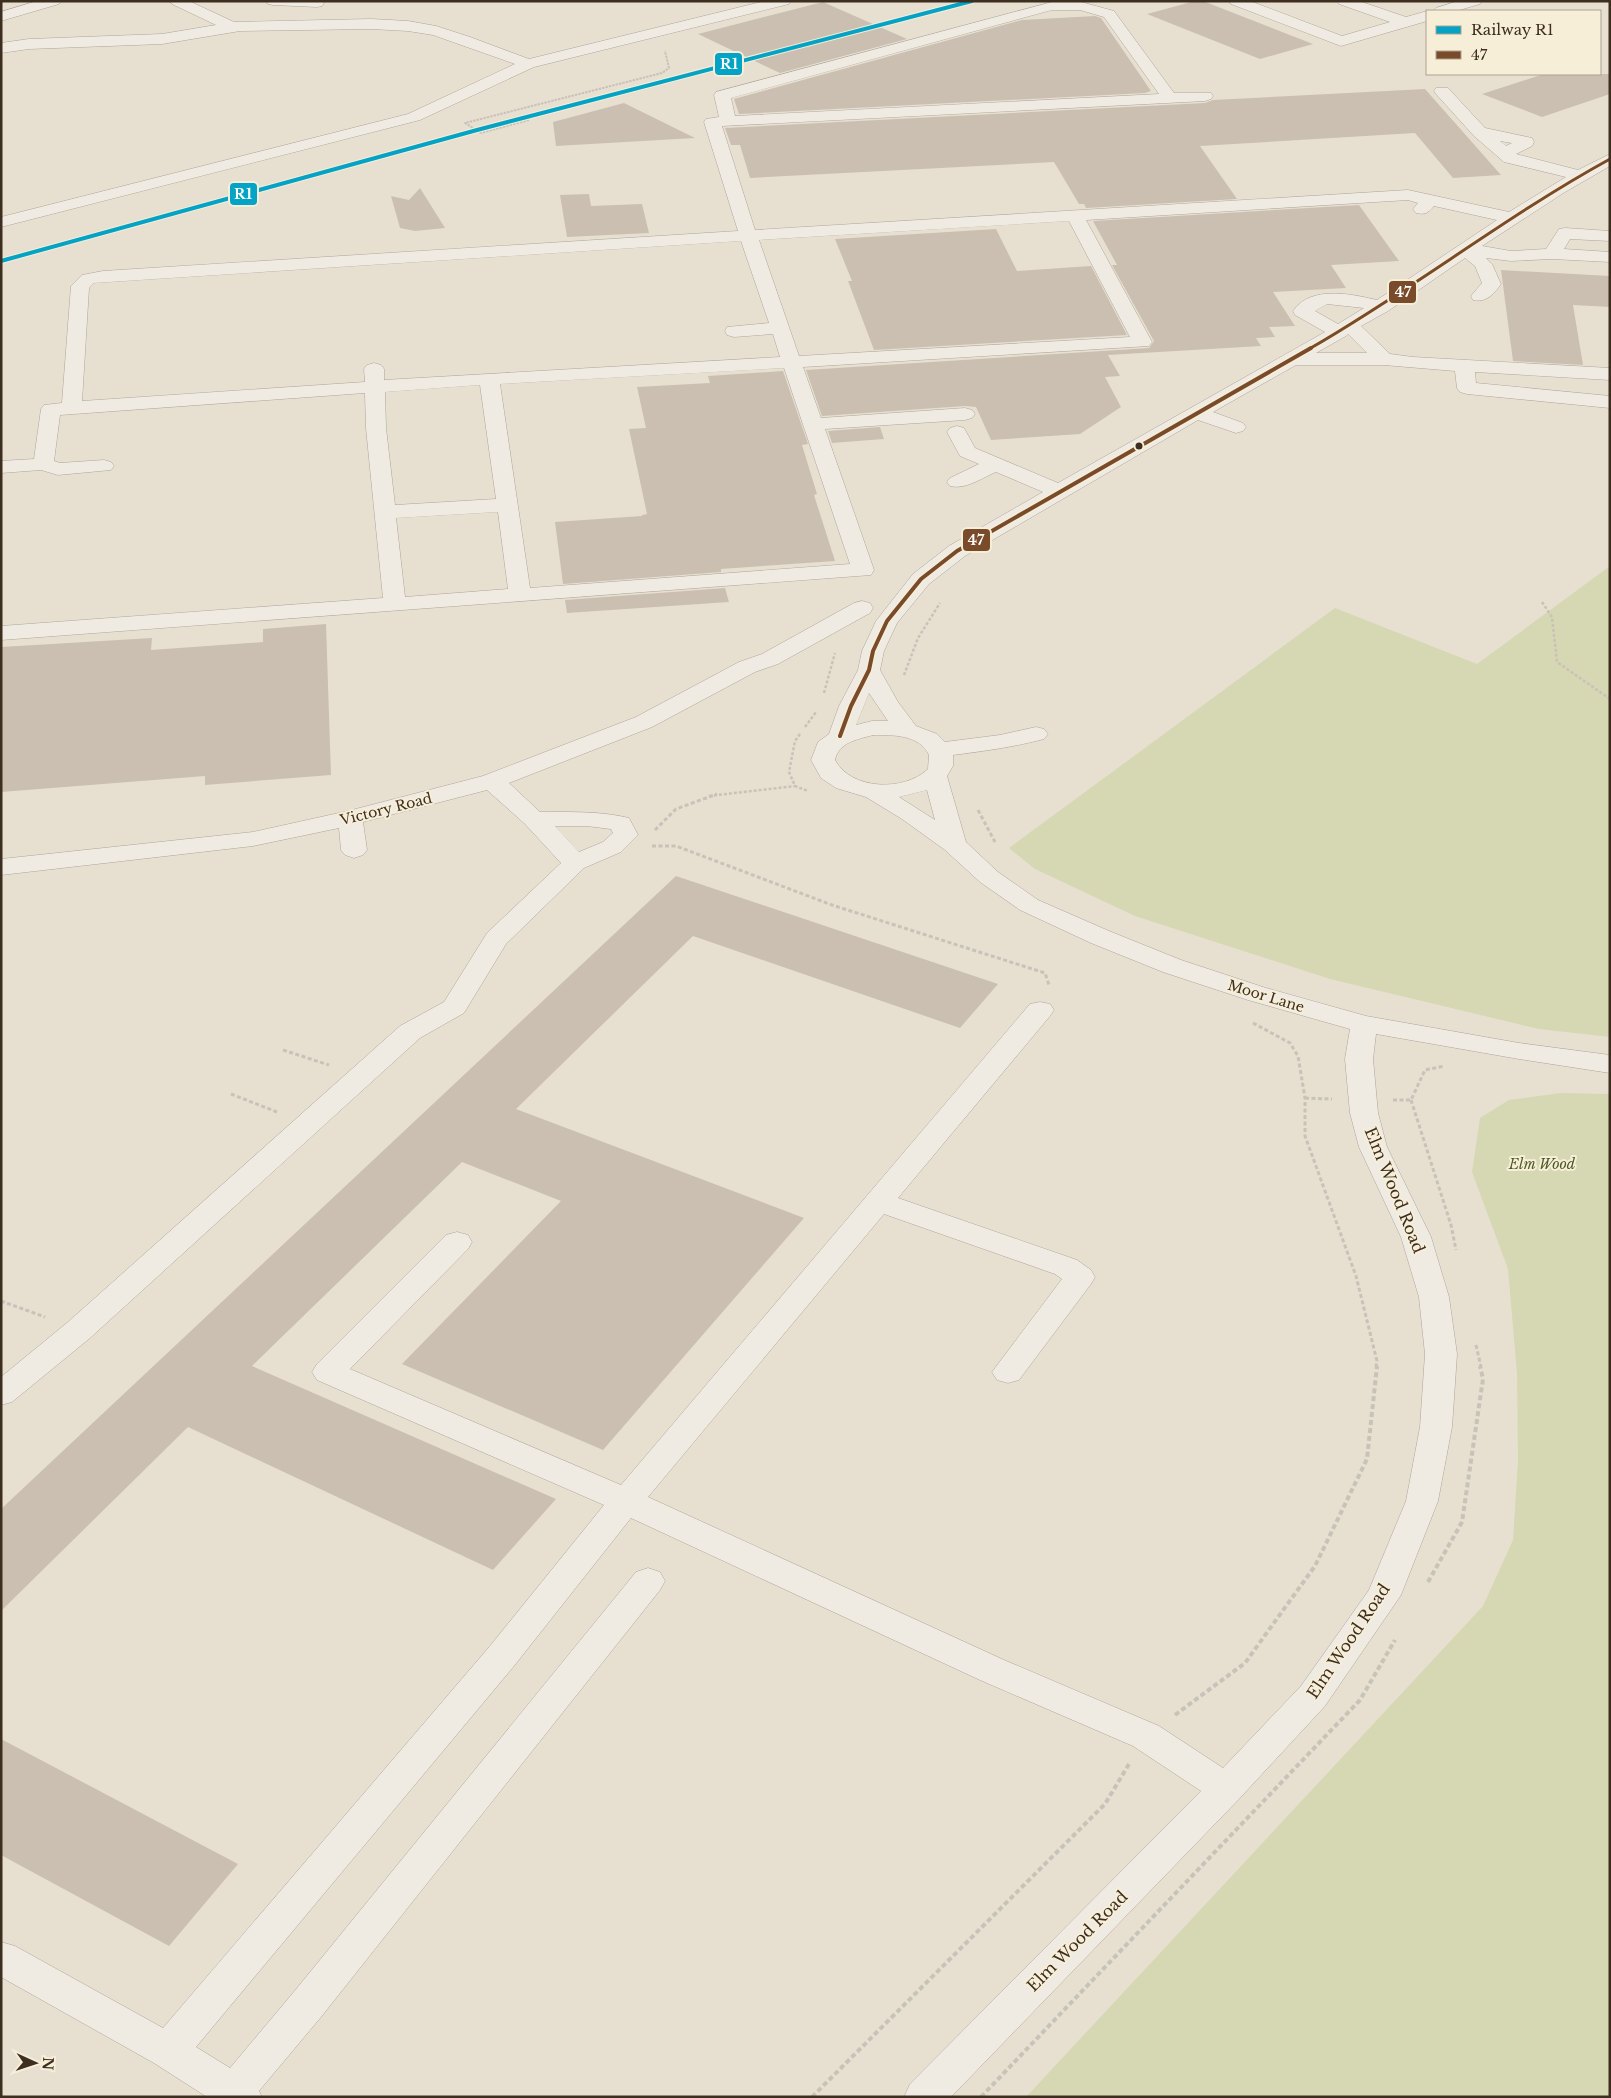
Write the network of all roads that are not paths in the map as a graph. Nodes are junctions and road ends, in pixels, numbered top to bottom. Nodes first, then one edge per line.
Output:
1 (54, 1) edge
2 (177, 1) edge
3 (273, 1) edge
4 (784, 1) edge
5 (1236, 1) edge
6 (1344, 1) edge
7 (1475, 1) edge
8 (318, 2) edge
9 (1444, 10) edge
10 (1426, 16) edge
11 (1, 17) edge
12 (1405, 22) junction
13 (311, 25) junction
14 (231, 27) junction
15 (1, 48) edge
16 (528, 64) junction
17 (1442, 90) dead end
18 (1204, 96) dead end
19 (1170, 98) junction
20 (728, 122) junction
21 (1480, 132) junction
22 (1505, 154) junction
23 (1610, 158) edge
24 (1578, 175) junction
25 (1075, 215) junction
26 (1511, 218) junction
27 (1, 222) edge
28 (748, 235) junction
29 (1610, 236) edge
30 (1466, 249) junction
31 (1552, 254) junction
32 (1610, 257) edge
33 (1480, 296) dead end
34 (1381, 307) junction
35 (781, 328) junction
36 (1345, 328) junction
37 (734, 331) dead end
38 (1293, 359) junction
39 (1384, 359) junction
40 (793, 363) junction
41 (1464, 366) junction
42 (1610, 374) edge
43 (374, 378) junction
44 (488, 379) junction
45 (1610, 402) edge
46 (72, 408) junction
47 (1196, 413) junction
48 (814, 424) junction
49 (1236, 427) dead end
50 (43, 464) junction
51 (994, 464) junction
52 (104, 466) dead end
53 (1, 468) edge
54 (957, 482) dead end
55 (1058, 491) junction
56 (507, 504) junction
57 (385, 512) junction
58 (520, 595) junction
59 (394, 604) junction
60 (862, 608) dead end
61 (1, 633) edge
62 (703, 666) dead end
63 (869, 670) junction
64 (737, 672) junction
65 (907, 730) junction
66 (1036, 734) dead end
67 (840, 736) junction
68 (939, 750) junction
69 (935, 775) junction
70 (492, 781) junction
71 (872, 792) junction
72 (350, 818) junction
73 (534, 819) junction
74 (954, 845) junction
75 (354, 850) dead end
76 (575, 863) junction
77 (1, 867) edge
78 (1040, 1010) road end
79 (1364, 1024) junction
80 (1610, 1064) edge
81 (878, 1202) junction
82 (457, 1242) dead end
83 (1008, 1372) dead end
84 (1, 1394) edge
85 (626, 1501) junction
86 (648, 1581) dead end
87 (1226, 1789) junction
88 (1, 1958) edge
89 (168, 2051) junction
90 (238, 2094) edge
91 (924, 2097) edge

1 - 11 street
2 - 14 street
3 - 8 street
4 - 16 street
5 - 12 street
6 - 12 street
7 - 9 street
8 - 13 street
10 - 12 street
13 - 14 street
13 - 16 street
14 - 15 street
16 - 27 street
17 - 21 street
18 - 19 street
19 - 20 street
19 - 20 street
20 - 28 street
21 - 22 street
21 - 22 street
22 - 24 street
23 - 24 street
24 - 26 street
25 - 26 street
25 - 28 street
25 - 40 street
26 - 30 street
28 - 35 street
28 - 46 street
29 - 31 street
30 - 31 street
30 - 33 street
30 - 34 street
31 - 32 street
34 - 36 street
34 - 36 street
35 - 37 street
35 - 40 street
36 - 38 street
36 - 39 street
38 - 39 street
38 - 47 street
39 - 41 street
40 - 44 street
40 - 48 street
41 - 42 street
41 - 45 street
43 - 44 street
43 - 46 street
43 - 57 street
44 - 56 street
46 - 50 street
47 - 49 street
47 - 55 street
48 - 51 street
48 - 58 street
50 - 52 street
50 - 53 street
51 - 54 street
51 - 55 street
55 - 63 street
56 - 57 street
56 - 58 street
57 - 59 street
58 - 59 street
59 - 61 street
60 - 64 street, Victory Road
62 - 64 street
63 - 65 street
63 - 67 street
64 - 70 street, Victory Road
65 - 67 street
65 - 68 street
66 - 68 street
67 - 71 street
68 - 69 street
69 - 71 street
69 - 74 street
70 - 72 street, Victory Road
70 - 73 street
71 - 74 street, Moor Lane
72 - 75 street
72 - 77 street, Victory Road
73 - 76 street
73 - 76 street
74 - 79 street, Moor Lane
76 - 84 street
78 - 81 street
79 - 80 street, Moor Lane
79 - 87 street, Elm Wood Road
81 - 83 street
81 - 85 street
82 - 85 street
85 - 87 street
85 - 89 street
86 - 90 street
87 - 91 street, Elm Wood Road
88 - 89 street
89 - 90 street

